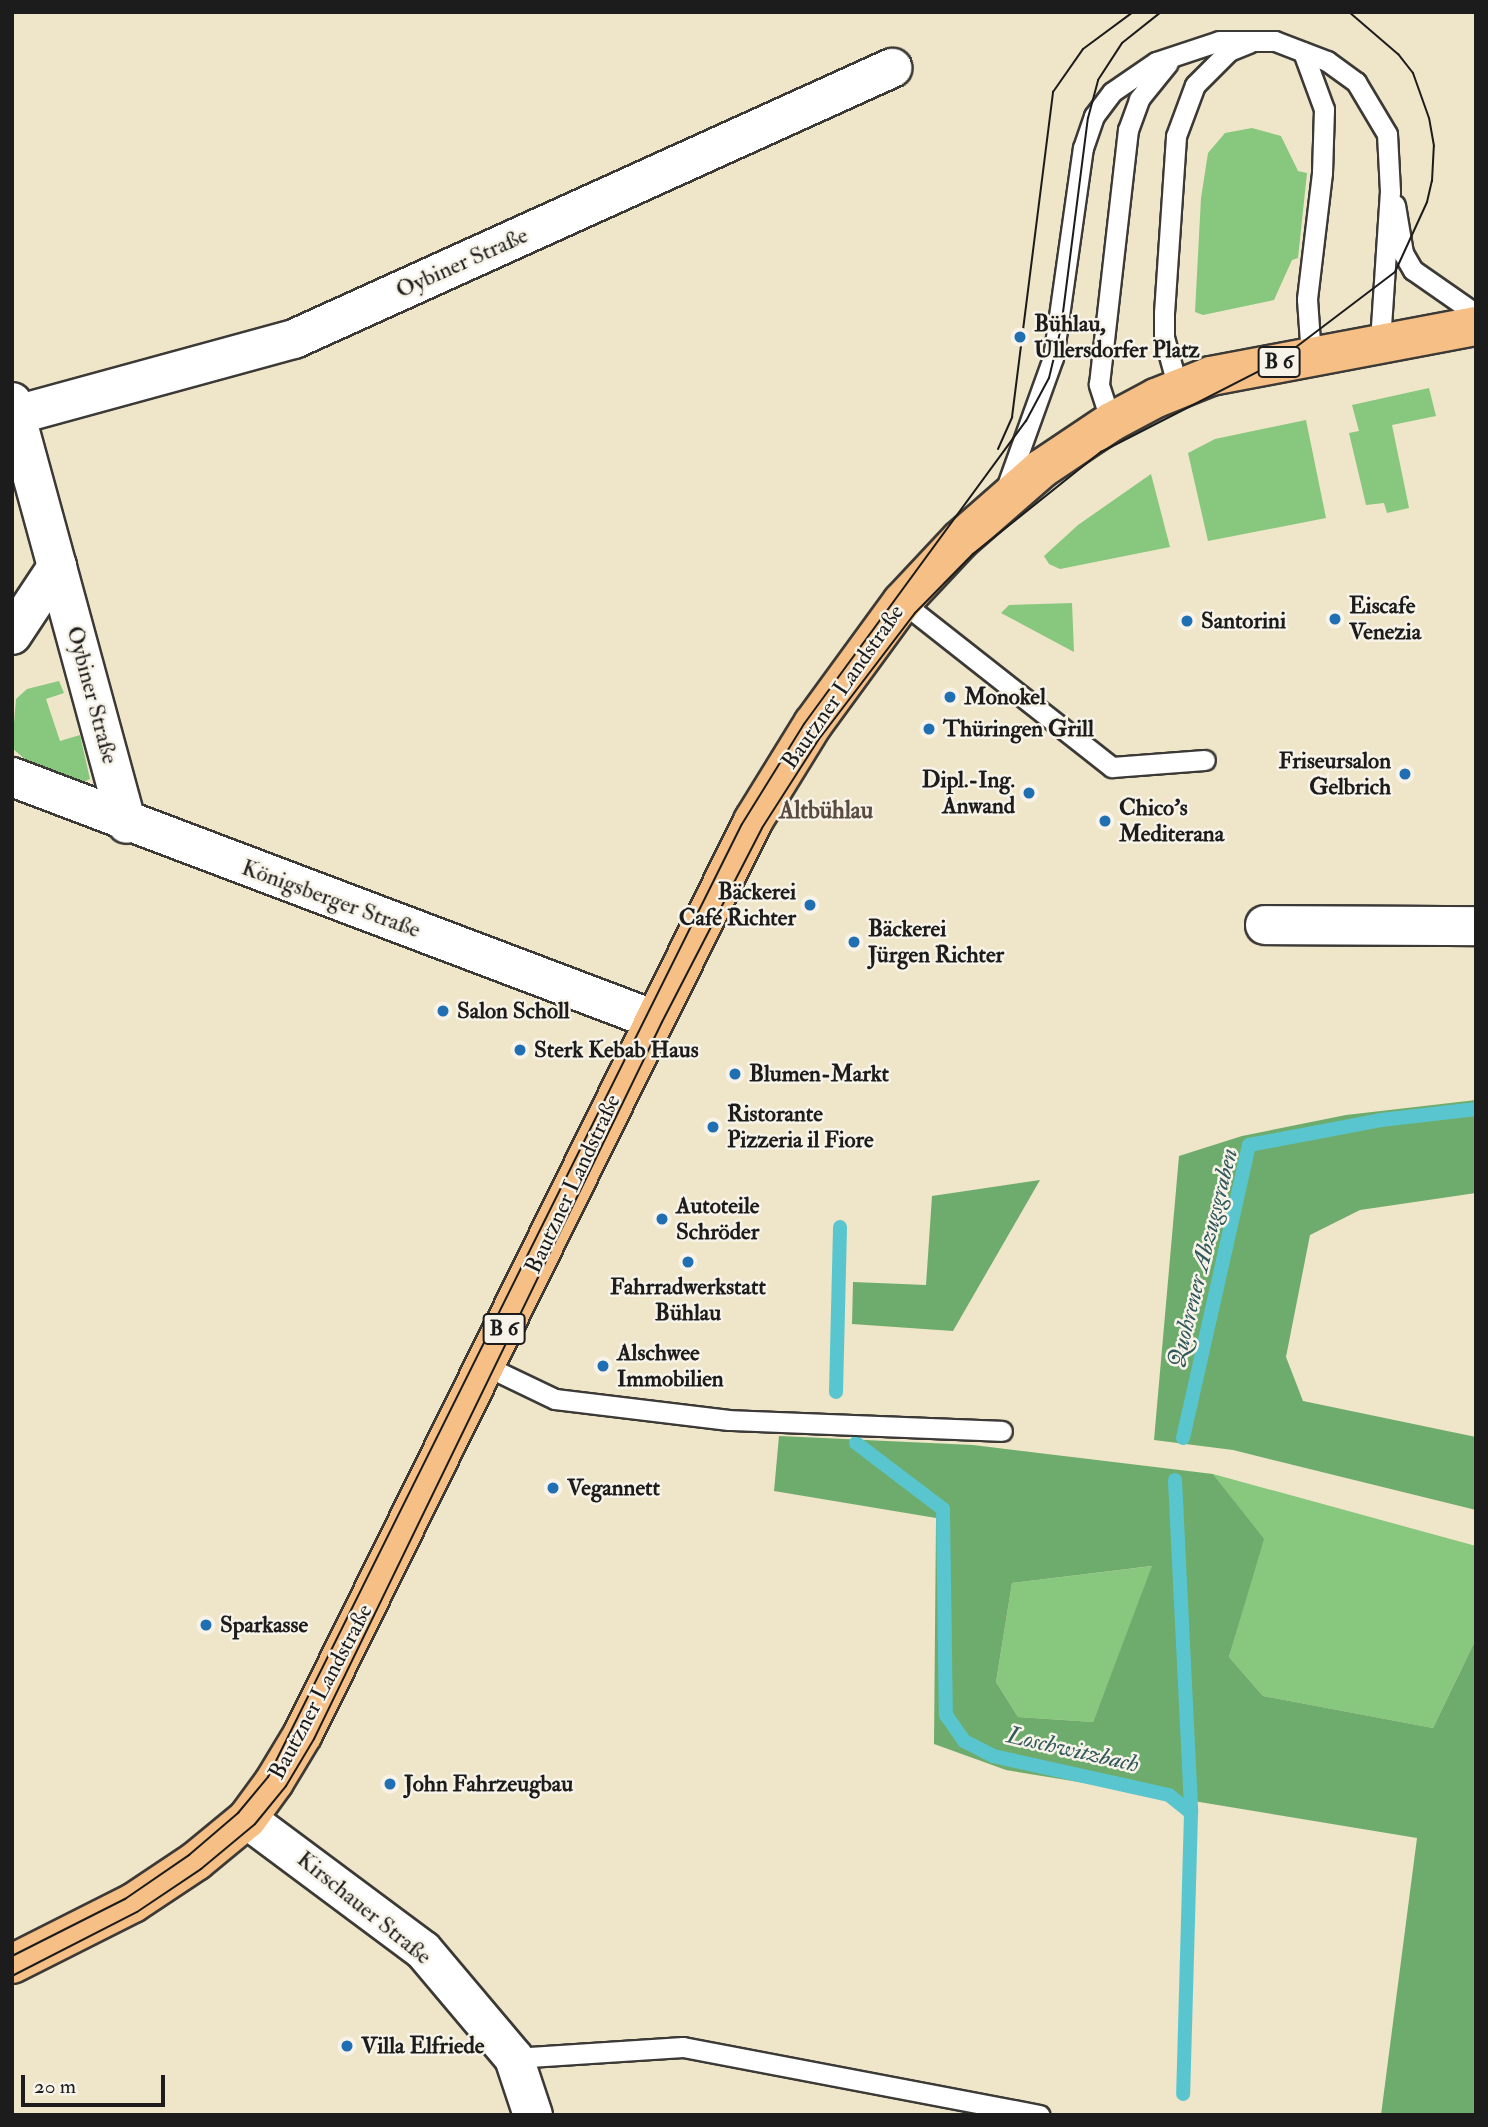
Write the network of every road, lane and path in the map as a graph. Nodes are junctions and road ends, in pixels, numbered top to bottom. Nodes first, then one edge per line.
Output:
1 (1253, 42) junction
2 (1187, 51) junction
3 (1303, 52) junction
4 (892, 68) dead end
5 (1390, 191) junction
6 (1476, 314) edge
7 (1476, 326) edge
8 (1380, 342) junction
9 (1311, 356) junction
10 (1178, 388) junction
11 (14, 408) edge
12 (1111, 422) junction
13 (1002, 501) junction
14 (57, 567) junction
15 (902, 602) junction
16 (12, 635) edge
17 (1205, 760) dead end
18 (12, 777) edge
19 (127, 824) junction
20 (1265, 925) dead end
21 (1476, 926) edge
22 (652, 1019) junction
23 (486, 1366) junction
24 (1002, 1432) dead end
25 (247, 1819) junction
26 (12, 1964) edge
27 (514, 2058) junction
28 (533, 2115) edge
29 (1040, 2115) edge

1 - 2 lane
1 - 3 lane
1 - 10 lane
2 - 12 lane
2 - 13 lane
3 - 5 lane
3 - 9 lane
4 - 11 street, Oybiner Straße
5 - 6 lane
5 - 8 lane
7 - 8 main road, Bautzner Landstraße / B 6
8 - 9 main road, Bautzner Landstraße / B 6
9 - 10 main road, Bautzner Landstraße / B 6
10 - 12 main road, Bautzner Landstraße / B 6
11 - 14 street, Oybiner Straße
12 - 13 main road, Bautzner Landstraße / B 6
13 - 15 main road, Bautzner Landstraße / B 6
14 - 16 street
14 - 19 street, Oybiner Straße
15 - 17 lane
15 - 22 main road, Bautzner Landstraße / B 6
18 - 19 street, Königsberger Straße
19 - 22 street, Königsberger Straße
20 - 21 street
22 - 23 main road, Bautzner Landstraße / B 6
23 - 24 lane
23 - 25 main road, Bautzner Landstraße / B 6
25 - 26 main road, Bautzner Landstraße / B 6
25 - 27 street, Kirschauer Straße
27 - 28 street, Kirschauer Straße
27 - 29 lane

